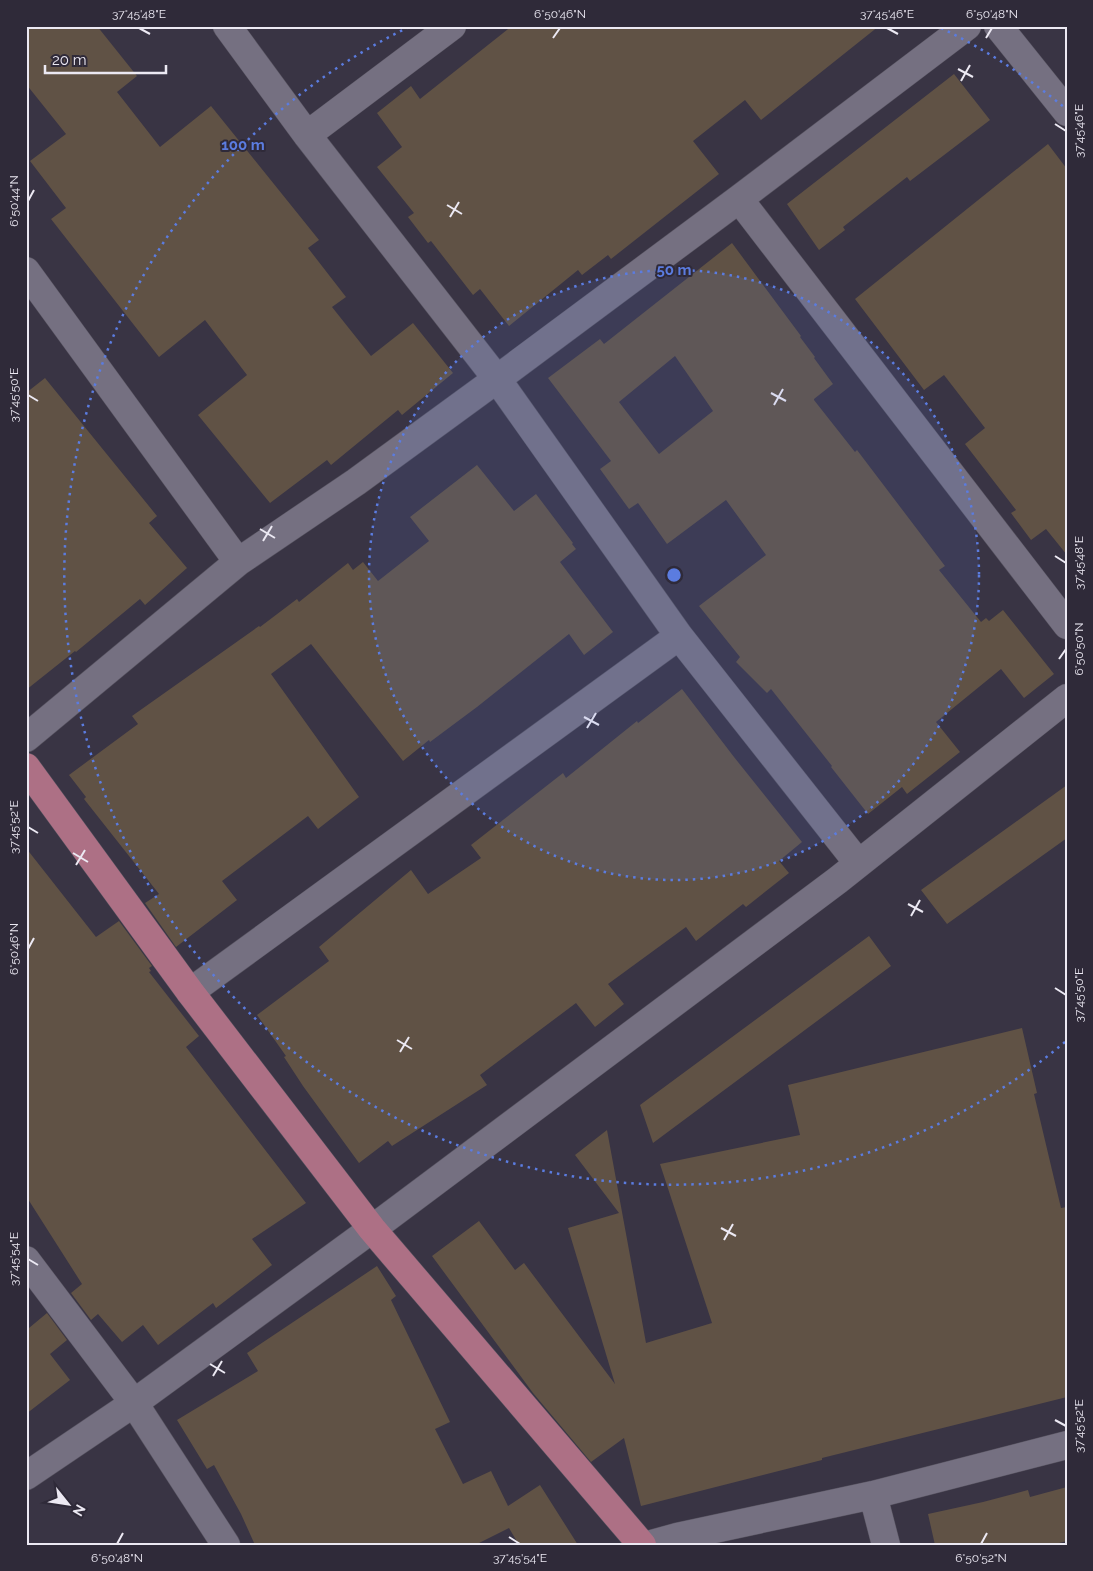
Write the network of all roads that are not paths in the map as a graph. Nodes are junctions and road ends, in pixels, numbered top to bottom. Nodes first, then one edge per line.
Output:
1 (226, 26) edge
2 (452, 26) edge
3 (967, 26) edge
4 (998, 26) edge
5 (1067, 112) edge
6 (307, 135) junction
7 (739, 199) junction
8 (26, 271) edge
9 (497, 379) junction
10 (238, 562) junction
11 (1067, 625) edge
12 (679, 636) junction
13 (1067, 698) edge
14 (26, 738) edge
15 (26, 766) edge
16 (858, 863) junction
17 (190, 992) junction
18 (372, 1230) junction
19 (26, 1260) edge
20 (134, 1402) junction
21 (1067, 1445) edge
22 (26, 1476) edge
23 (873, 1495) junction
24 (226, 1545) edge
25 (642, 1545) edge
26 (648, 1545) edge
27 (886, 1545) edge

1 - 6 street
2 - 6 street
3 - 7 street
4 - 5 street
6 - 9 street
7 - 9 street
7 - 11 street
8 - 10 street
9 - 10 street
9 - 12 street
10 - 14 street
12 - 16 street
12 - 17 street
13 - 16 street
15 - 17 main road
16 - 18 street
17 - 18 main road
18 - 20 street
18 - 25 main road
19 - 20 street
20 - 22 street
20 - 24 street
21 - 23 street
23 - 26 street
23 - 27 street

